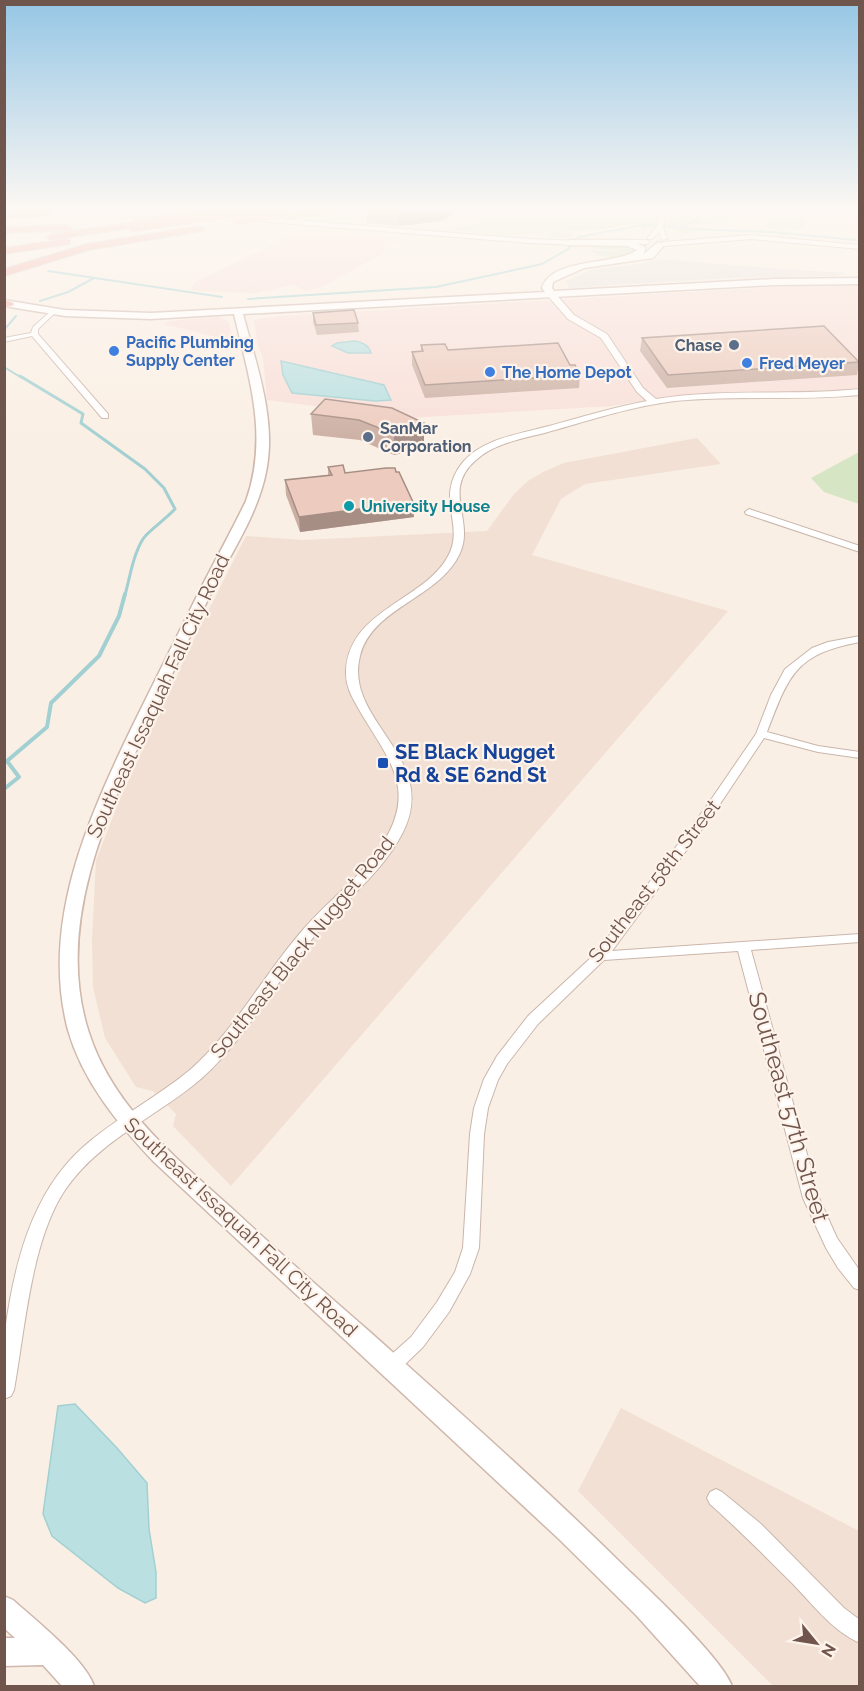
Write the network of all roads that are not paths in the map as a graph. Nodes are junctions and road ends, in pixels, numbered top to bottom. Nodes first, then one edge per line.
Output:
1 (549, 287) edge
2 (686, 287) edge
3 (551, 294) junction
4 (6, 303) edge
5 (238, 311) junction
6 (53, 312) junction
7 (203, 313) junction
8 (242, 329) junction
9 (34, 334) junction
10 (4, 340) edge
11 (860, 392) edge
12 (654, 402) junction
13 (105, 416) dead end
14 (749, 512) dead end
15 (860, 549) edge
16 (860, 639) edge
17 (761, 734) junction
18 (860, 755) edge
19 (860, 938) edge
20 (744, 948) junction
21 (601, 956) junction
22 (128, 1124) junction
23 (860, 1283) edge
24 (391, 1366) junction
25 (4, 1390) edge
26 (716, 1498) dead end
27 (4, 1609) edge
28 (860, 1633) edge
29 (49, 1651) junction
30 (4, 1652) edge
31 (80, 1686) edge
32 (718, 1686) edge

1 - 3 main road
2 - 3 main road
3 - 5 main road
3 - 12 street
4 - 6 main road
5 - 7 main road
5 - 8 main road, Southeast Issaquah Fall City Road
6 - 7 main road
6 - 9 street
7 - 8 main road
8 - 22 main road, Southeast Issaquah Fall City Road
9 - 10 street
9 - 13 street
11 - 12 street, Southeast Black Nugget Road
12 - 22 street, Southeast Black Nugget Road
14 - 15 street
16 - 17 street, Southeast 58th Street
17 - 18 street
17 - 21 street, Southeast 58th Street
19 - 20 street
20 - 21 street
20 - 23 street, Southeast 57th Street
21 - 24 street, Southeast 58th Street
22 - 24 main road, Southeast Issaquah Fall City Road
22 - 25 street, Southeast Black Nugget Road
24 - 32 main road, Southeast Issaquah Fall City Road
26 - 28 street
27 - 29 main road
29 - 30 main road
29 - 31 main road

